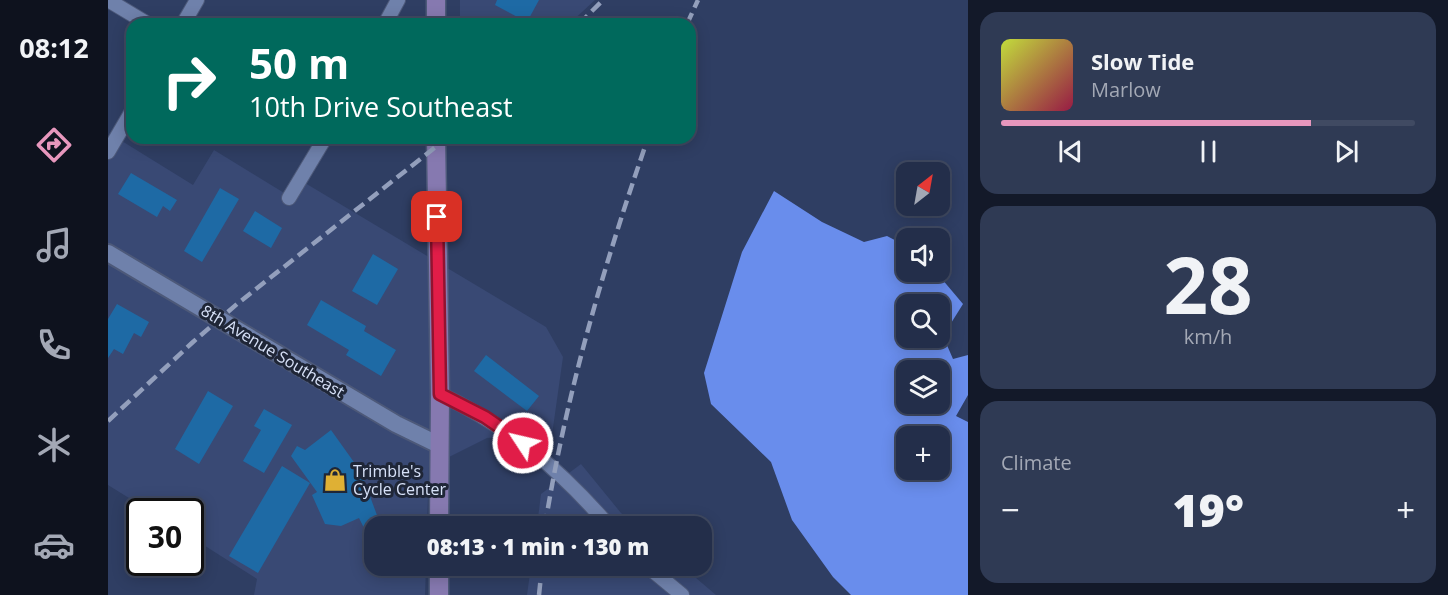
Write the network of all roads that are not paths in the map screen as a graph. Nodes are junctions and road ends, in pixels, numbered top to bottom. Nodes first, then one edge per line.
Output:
1 (108, 0) edge
2 (197, 0) edge
3 (398, 0) edge
4 (436, 0) edge
5 (138, 18) edge
6 (186, 18) edge
7 (388, 18) edge
8 (436, 18) edge
9 (126, 121) edge
10 (321, 144) edge
11 (436, 144) edge
12 (108, 152) edge
13 (289, 198) dead end
14 (108, 254) edge
15 (440, 394) junction
16 (440, 446) junction
17 (440, 516) edge
18 (600, 516) edge
19 (440, 576) edge
20 (659, 576) edge
21 (439, 595) edge
22 (682, 595) edge

1 - 5 street
2 - 6 street
3 - 7 street
4 - 8 main road
9 - 12 street
10 - 13 street
11 - 15 main road
14 - 16 street, 8th Avenue Southeast
15 - 16 main road
15 - 18 street
16 - 17 main road
19 - 21 main road
20 - 22 street

